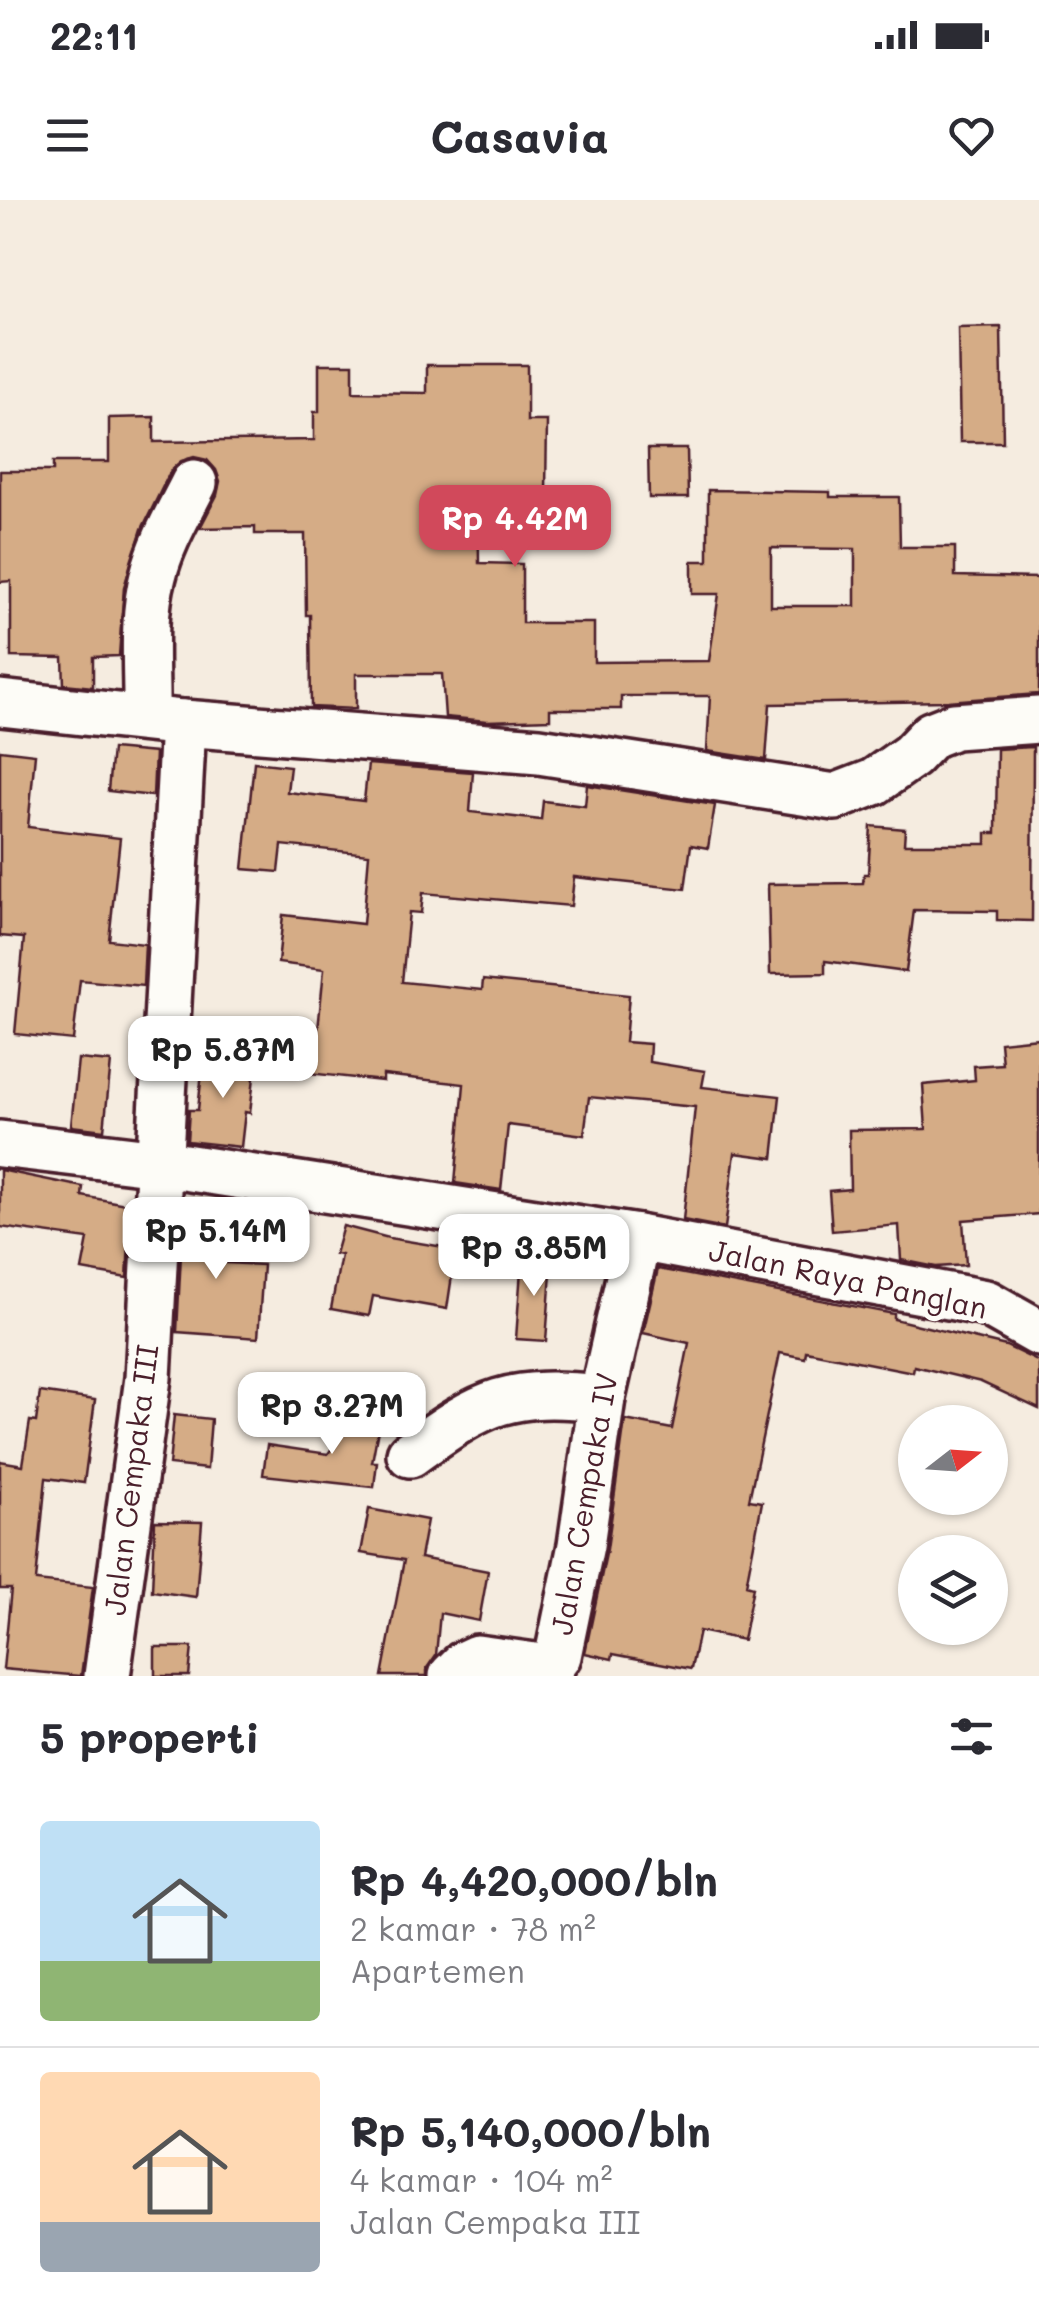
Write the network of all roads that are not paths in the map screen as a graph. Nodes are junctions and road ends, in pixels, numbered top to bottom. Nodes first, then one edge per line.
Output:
1 (194, 483) dead end
2 (0, 703) edge
3 (165, 720) junction
4 (1039, 720) edge
5 (0, 1144) edge
6 (159, 1163) junction
7 (638, 1238) junction
8 (1035, 1326) edge
9 (602, 1398) junction
10 (410, 1454) dead end
11 (107, 1676) edge
12 (452, 1676) edge

1 - 3 street, Jalan Cempaka III
2 - 3 street
3 - 4 street
3 - 6 street, Jalan Cempaka III
5 - 6 street, Jalan Raya Panglan
6 - 7 street, Jalan Raya Panglan
6 - 11 street, Jalan Cempaka III
7 - 8 street, Jalan Raya Panglan
7 - 9 street, Jalan Cempaka IV
9 - 10 street
9 - 12 street, Jalan Cempaka IV

